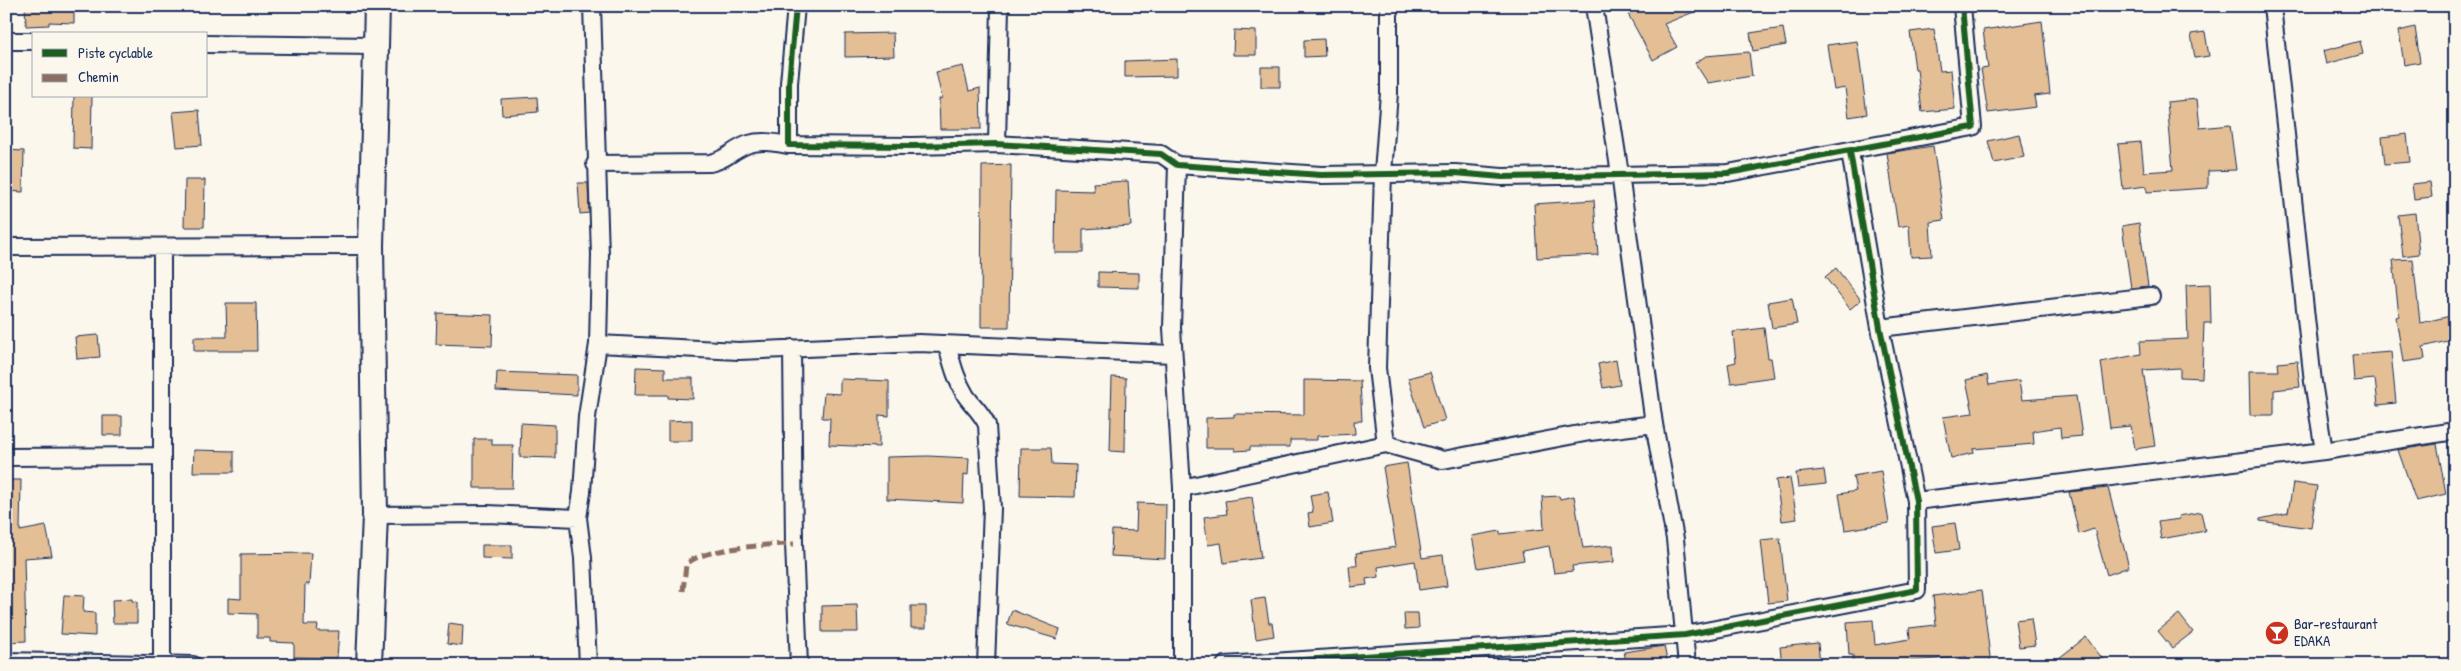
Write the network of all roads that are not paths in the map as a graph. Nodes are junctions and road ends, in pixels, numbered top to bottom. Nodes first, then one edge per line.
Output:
1 (377, 6) edge
2 (592, 6) edge
3 (796, 6) edge
4 (1000, 6) edge
5 (1389, 6) edge
6 (1594, 6) edge
7 (1962, 6) edge
8 (2272, 6) edge
9 (6, 41) edge
10 (32, 41) edge
11 (208, 44) edge
12 (377, 46) junction
13 (997, 144) junction
14 (789, 145) junction
15 (1850, 152) junction
16 (595, 164) junction
17 (1178, 165) junction
18 (1382, 173) junction
19 (1620, 174) junction
20 (372, 246) junction
21 (6, 247) edge
22 (162, 247) junction
23 (2151, 296) dead end
24 (1880, 328) junction
25 (598, 344) junction
26 (947, 345) junction
27 (792, 348) junction
28 (1173, 354) junction
29 (1654, 424) junction
30 (2455, 431) edge
31 (1386, 444) junction
32 (2324, 451) junction
33 (161, 456) junction
34 (6, 457) edge
35 (1182, 488) junction
36 (1916, 501) junction
37 (375, 515) junction
38 (578, 518) junction
39 (1685, 635) junction
40 (6, 661) edge
41 (162, 664) edge
42 (193, 665) edge
43 (369, 665) edge
44 (588, 665) edge
45 (798, 665) edge
46 (986, 665) edge
47 (1182, 665) edge
48 (1225, 665) edge
49 (1687, 665) edge

1 - 12 street
2 - 16 street
3 - 14 street
4 - 13 street
5 - 18 street
6 - 19 street
7 - 15 street
8 - 32 street
9 - 10 street
11 - 12 street
12 - 20 street
13 - 14 street
13 - 17 street
14 - 16 street
15 - 19 street
15 - 24 street
16 - 25 street
17 - 18 street
17 - 28 street
18 - 19 street
18 - 31 street
19 - 29 street
20 - 22 street
20 - 37 street
21 - 22 street
22 - 33 street
23 - 24 street
24 - 36 street
25 - 27 street
25 - 38 street
26 - 27 street
26 - 28 street
26 - 46 street
27 - 45 street
28 - 35 street
29 - 31 street
29 - 39 street
30 - 32 street
31 - 35 street
32 - 36 street
33 - 34 street
33 - 41 street
35 - 47 street
36 - 39 street
37 - 38 street
37 - 43 street
38 - 44 street
39 - 48 street
39 - 49 street
40 - 41 street
41 - 42 street

